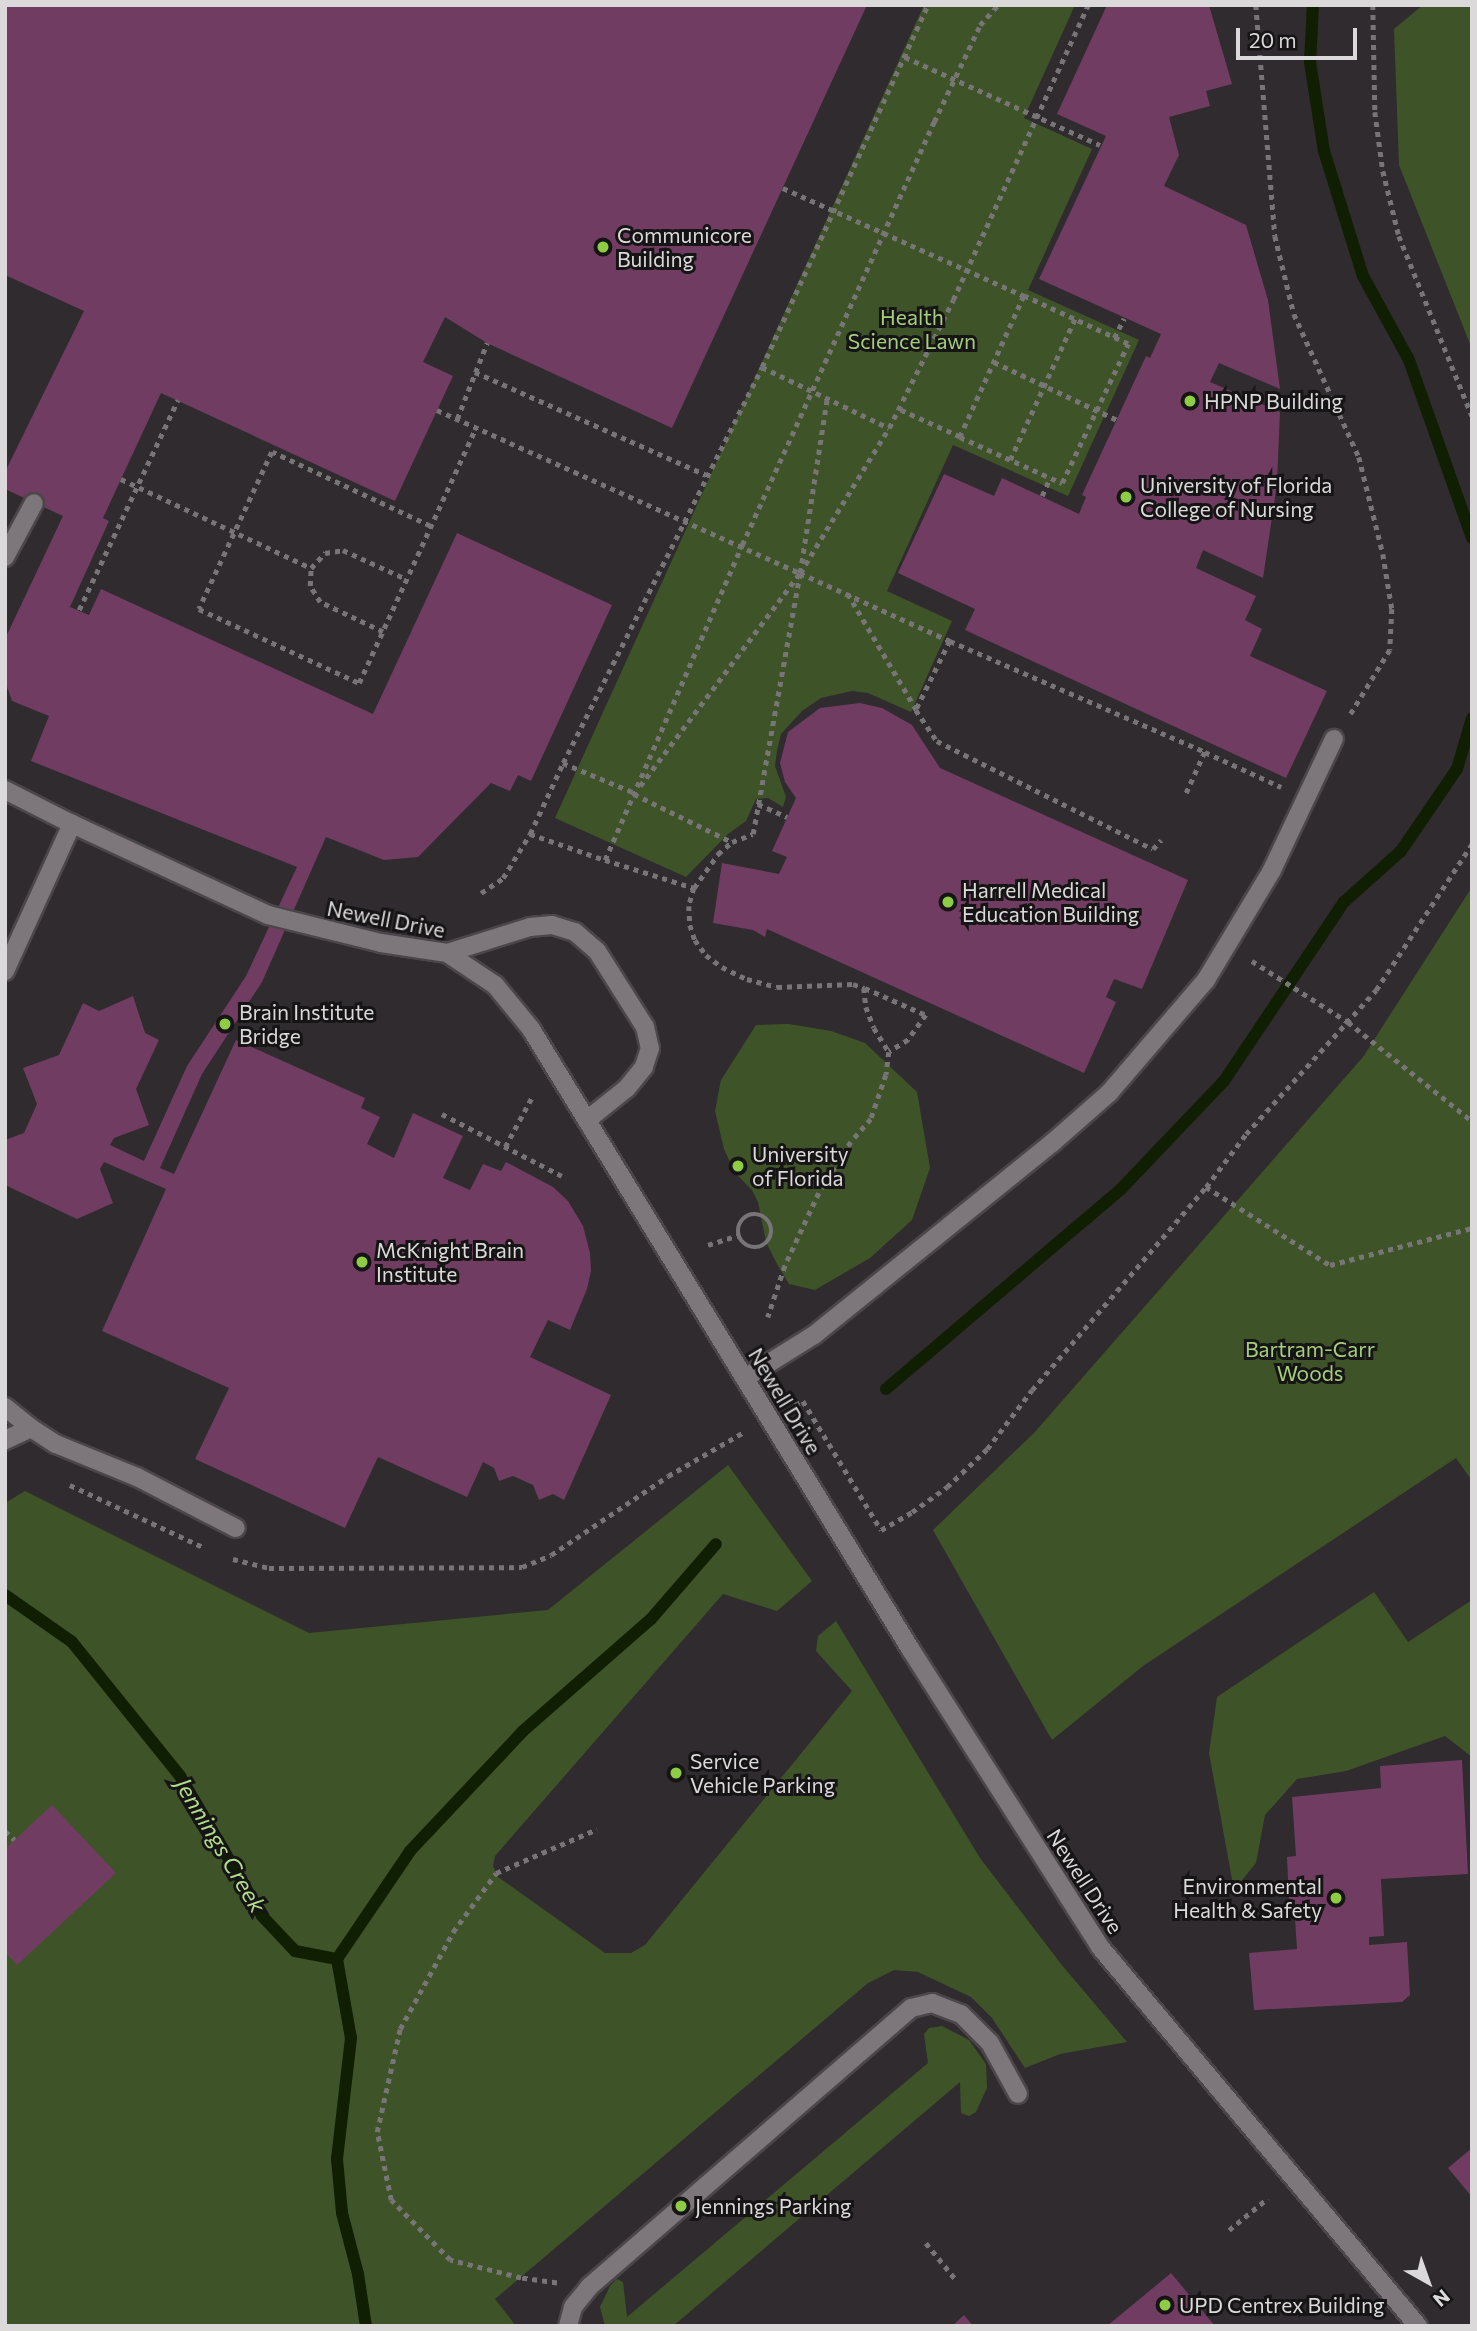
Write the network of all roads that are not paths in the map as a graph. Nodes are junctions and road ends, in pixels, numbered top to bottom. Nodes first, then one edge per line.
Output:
1 (34, 503) dead end
2 (5, 557) edge
3 (1334, 739) road end
4 (9, 791) edge
5 (72, 824) junction
6 (447, 953) junction
7 (5, 971) edge
8 (587, 1120) junction
9 (745, 1378) junction
10 (5, 1407) edge
11 (31, 1428) junction
12 (5, 1440) edge
13 (236, 1528) dead end
14 (1017, 2094) dead end
15 (568, 2326) edge
16 (1418, 2326) edge

1 - 2 street
3 - 9 street
4 - 5 street, Newell Drive
5 - 6 street, Newell Drive
5 - 7 street
6 - 8 street, Newell Drive
6 - 8 street
8 - 9 street, Newell Drive
9 - 16 street, Newell Drive
10 - 11 street
11 - 12 street
11 - 13 street
14 - 15 street

